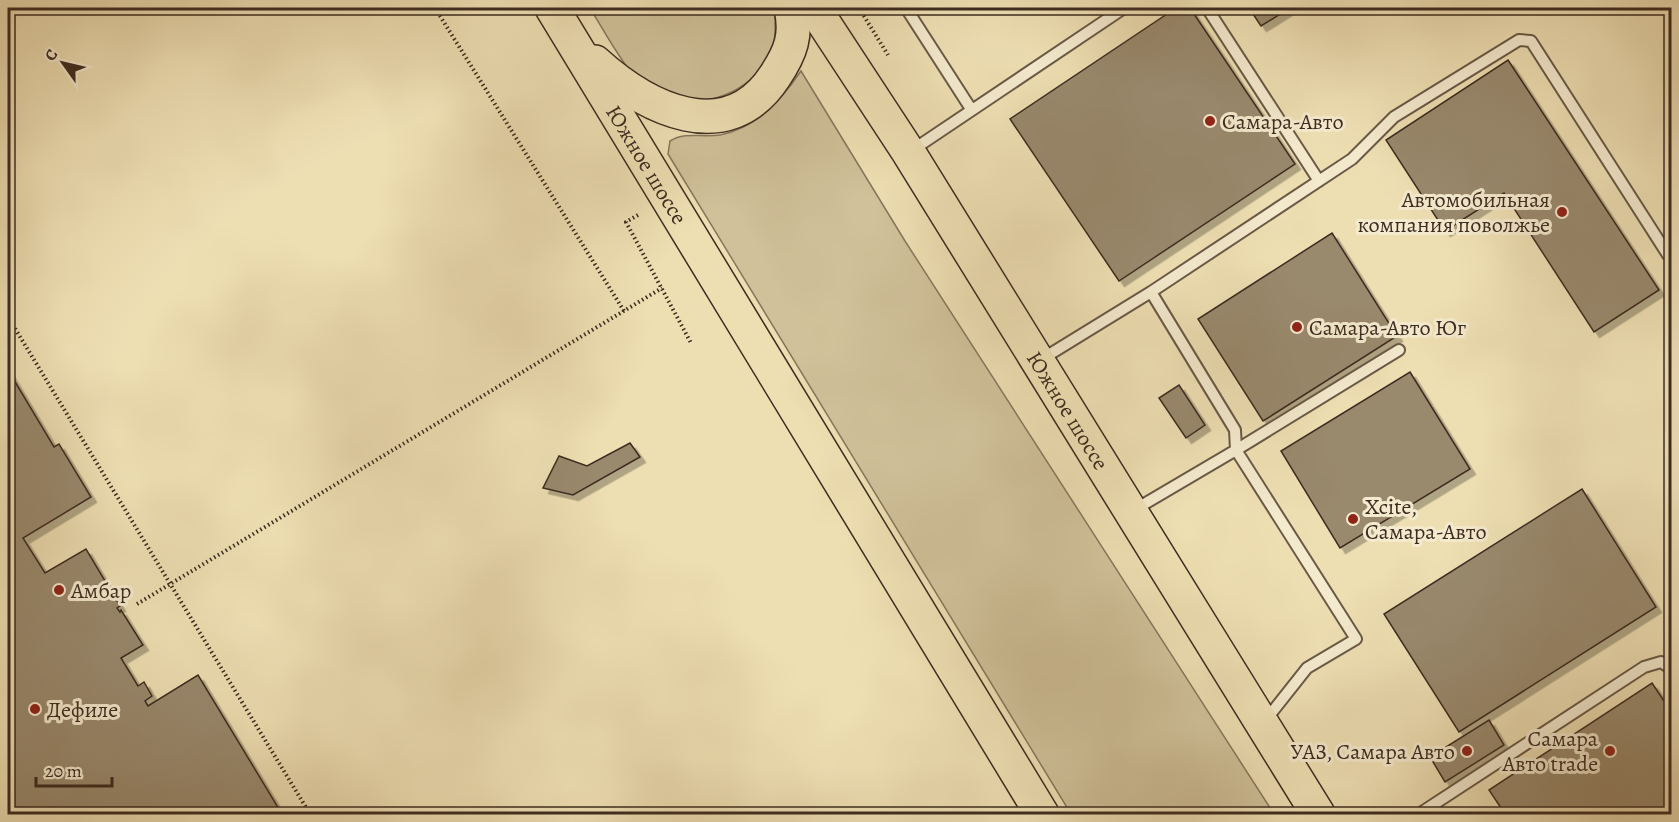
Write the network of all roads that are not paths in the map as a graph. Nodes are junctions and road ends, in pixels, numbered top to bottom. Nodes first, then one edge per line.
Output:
1 (552, 8) edge
2 (791, 8) edge
3 (814, 8) edge
4 (906, 8) edge
5 (1124, 8) edge
6 (1207, 8) edge
7 (574, 43) junction
8 (971, 109) junction
9 (909, 153) junction
10 (1319, 181) junction
11 (1668, 255) dead end
12 (1151, 292) junction
13 (1399, 350) dead end
14 (1037, 361) junction
15 (1236, 450) junction
16 (1131, 512) junction
17 (1671, 669) edge
18 (1262, 724) junction
19 (1042, 814) edge
20 (1318, 814) edge
21 (1419, 814) edge

1 - 7 main road, Южное шоссе
2 - 7 main road
3 - 9 main road, Южное шоссе
4 - 8 lane
5 - 8 lane
6 - 10 lane
7 - 19 main road, Южное шоссе
8 - 9 lane
9 - 14 main road, Южное шоссе
10 - 11 lane
10 - 12 lane
12 - 14 lane
12 - 15 lane
13 - 15 lane
14 - 16 main road, Южное шоссе
15 - 16 lane
15 - 18 lane
16 - 18 main road, Южное шоссе
17 - 21 lane
18 - 20 main road, Южное шоссе

